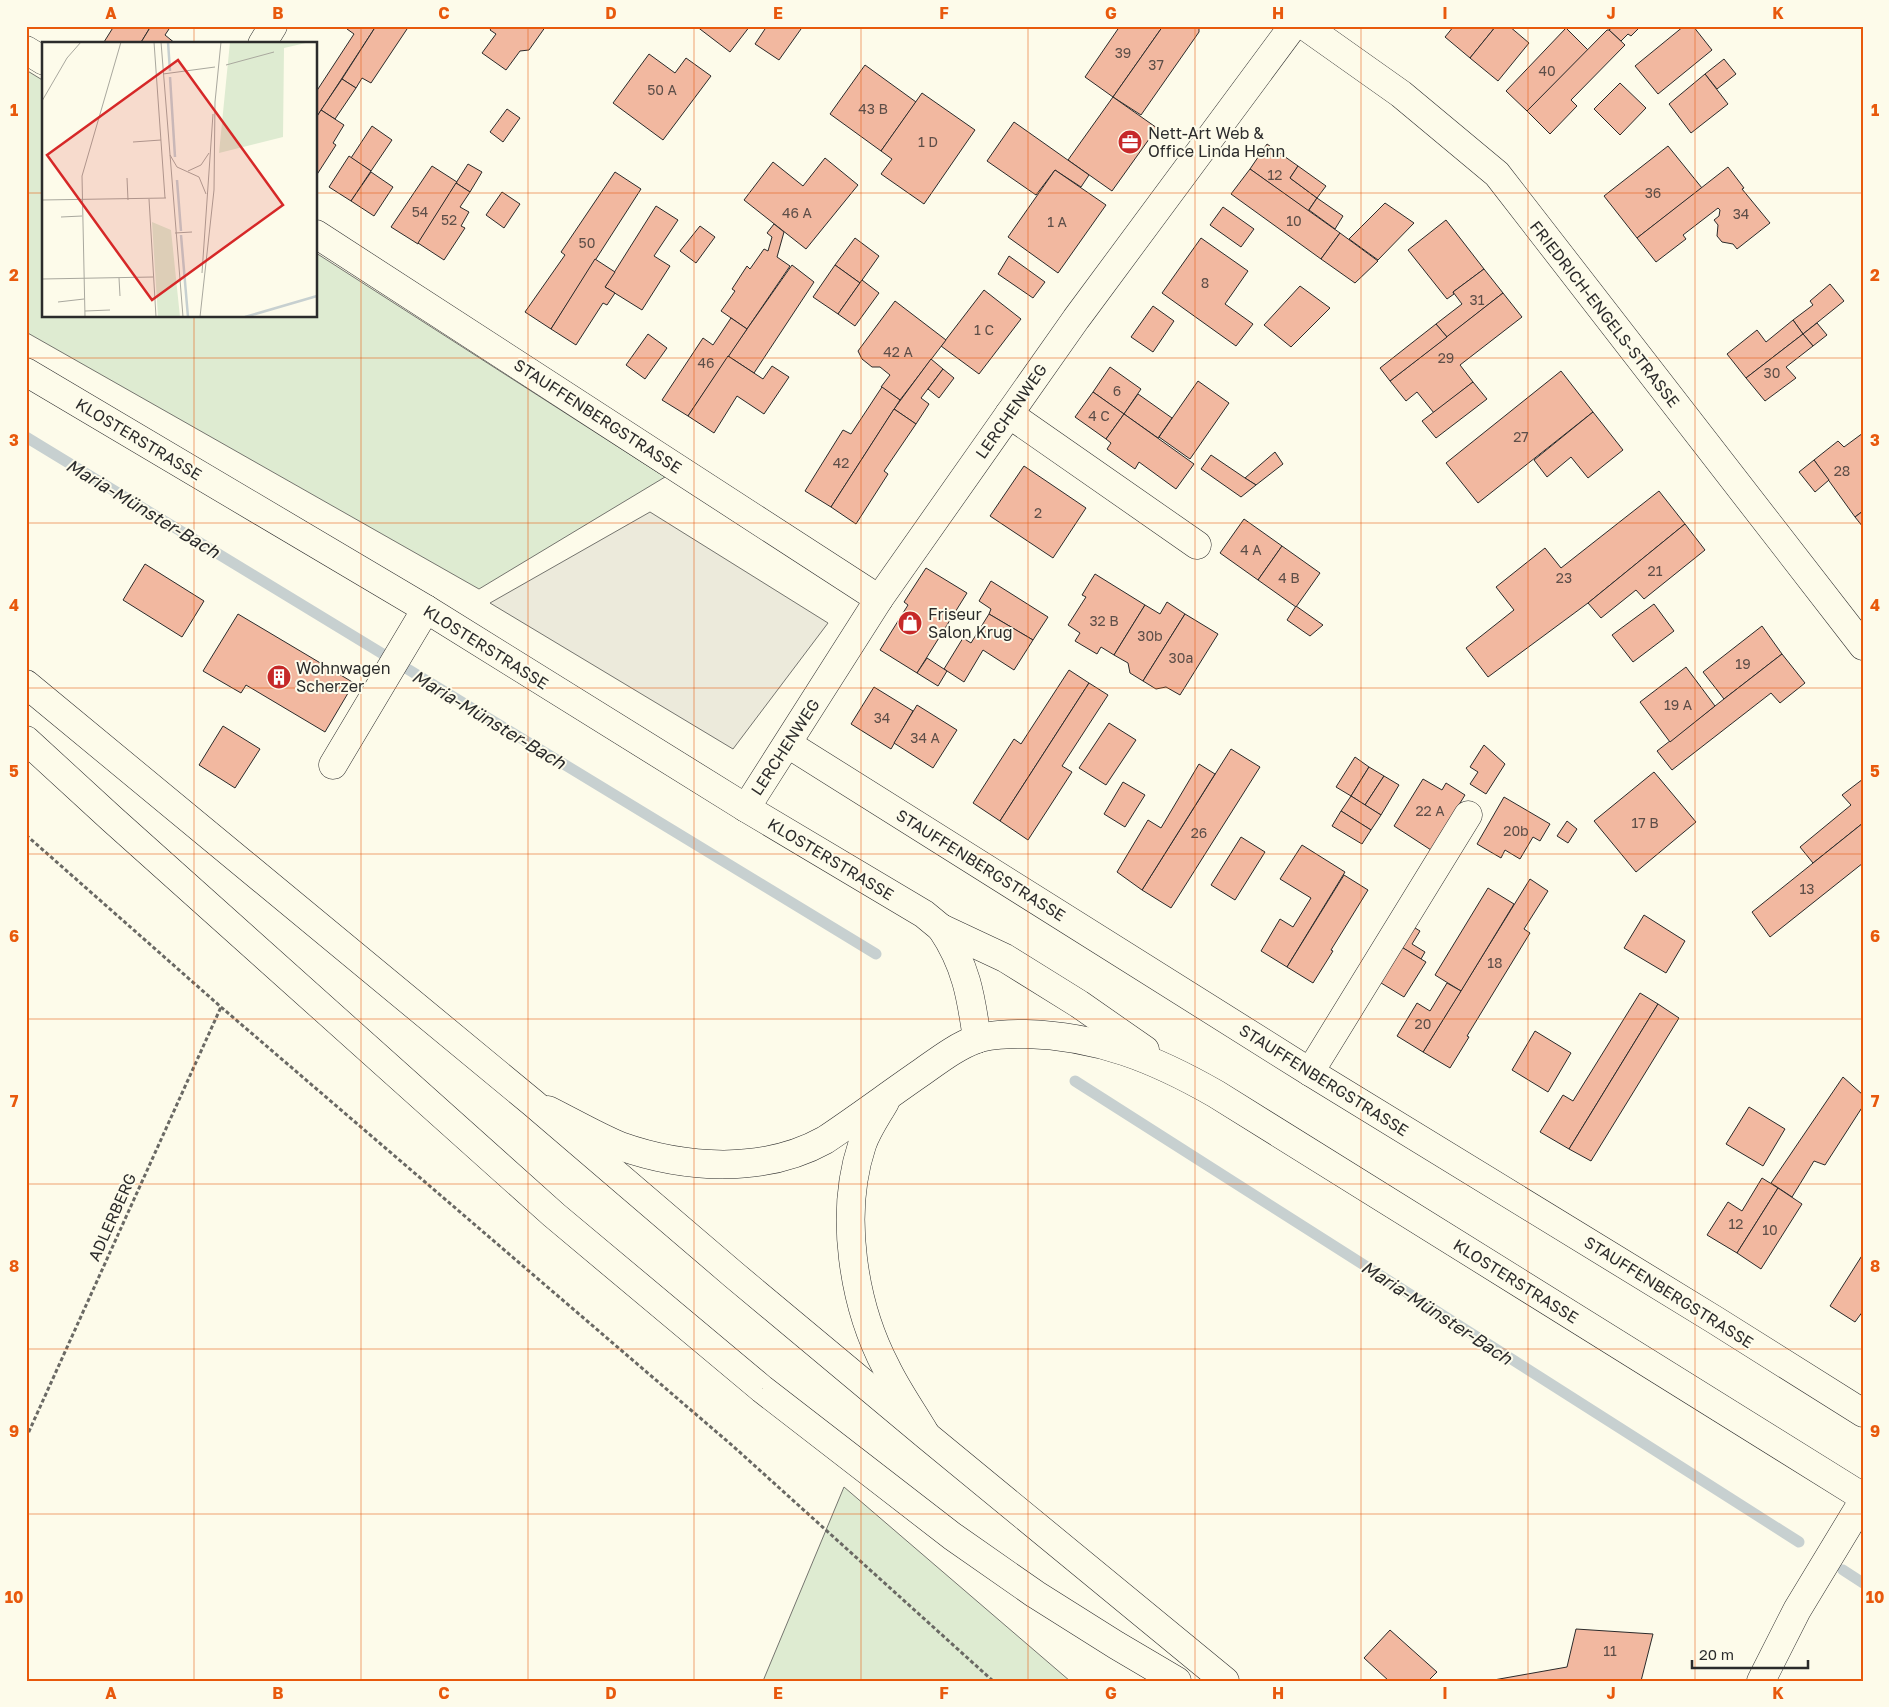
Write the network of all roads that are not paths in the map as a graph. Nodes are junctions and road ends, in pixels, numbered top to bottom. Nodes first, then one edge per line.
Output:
1 (273, 26) edge
2 (1293, 26) edge
3 (1305, 26) edge
4 (263, 42) edge
5 (26, 50) edge
6 (42, 60) edge
7 (318, 235) edge
8 (26, 372) edge
9 (1009, 414) junction
10 (1196, 545) dead end
11 (879, 599) junction
12 (426, 609) junction
13 (1863, 646) edge
14 (26, 684) edge
15 (26, 740) edge
16 (788, 744) junction
17 (333, 765) dead end
18 (746, 808) junction
19 (1468, 816) dead end
20 (942, 928) junction
21 (977, 1039) junction
22 (1168, 1068) junction
23 (1310, 1072) junction
24 (890, 1094) junction
25 (533, 1103) junction
26 (1863, 1413) edge
27 (927, 1436) junction
28 (1863, 1497) edge
29 (1863, 1501) edge
30 (1177, 1681) edge
31 (1225, 1681) edge
32 (1761, 1681) edge

1 - 4 street
2 - 9 street, LERCHENWEG
3 - 13 street, FRIEDRICH-ENGELS-STRASSE
5 - 6 street
7 - 11 street, STAUFFENBERGSTRASSE
8 - 12 street, KLOSTERSTRASSE
9 - 10 street
9 - 11 street, LERCHENWEG
11 - 16 street, LERCHENWEG
12 - 17 street
12 - 18 street, KLOSTERSTRASSE
14 - 25 street
15 - 30 street
16 - 18 street, LERCHENWEG
16 - 23 street, STAUFFENBERGSTRASSE
18 - 20 street, KLOSTERSTRASSE
19 - 23 street
20 - 21 street, KLOSTERSTRASSE
20 - 22 street, KLOSTERSTRASSE
21 - 22 street, KLOSTERSTRASSE
21 - 24 street, KLOSTERSTRASSE
22 - 28 street, KLOSTERSTRASSE
23 - 26 street, STAUFFENBERGSTRASSE
24 - 25 street, KLOSTERSTRASSE
24 - 27 street
25 - 27 street
27 - 31 street
29 - 32 street

